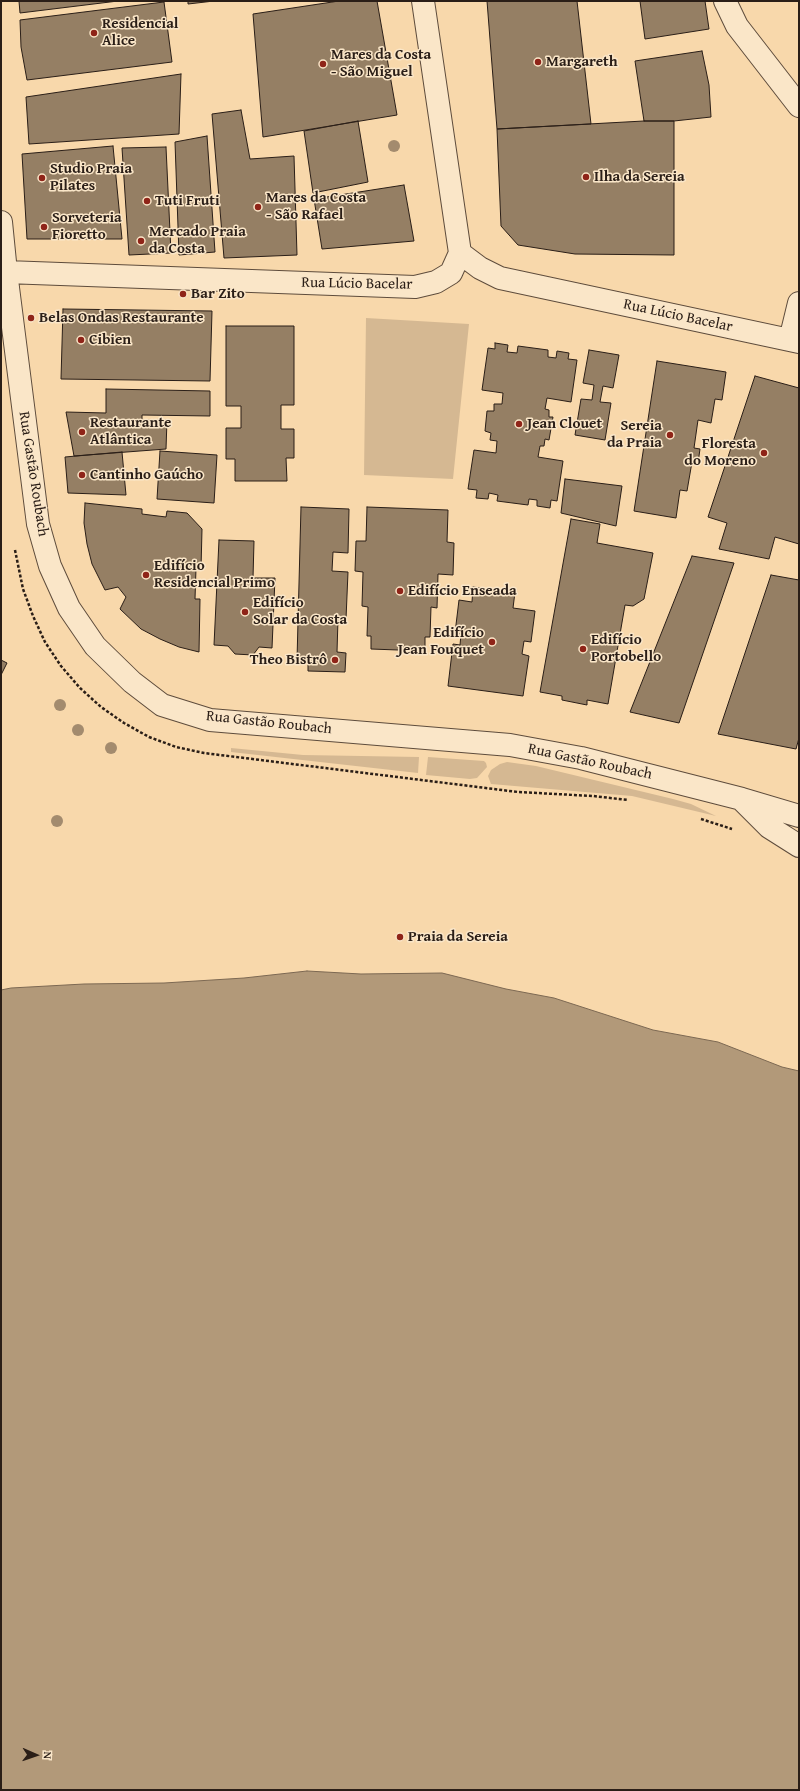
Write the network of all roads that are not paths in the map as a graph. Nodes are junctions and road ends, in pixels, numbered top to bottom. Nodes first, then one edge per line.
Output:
1 (423, 1) edge
2 (725, 1) edge
3 (799, 106) edge
4 (1, 222) edge
5 (460, 253) junction
6 (6, 272) junction
7 (799, 303) edge
8 (794, 341) edge
9 (742, 799) junction
10 (799, 816) edge
11 (799, 846) edge

1 - 5 street
2 - 3 street
4 - 6 street, Rua Gastão Roubach
5 - 6 street, Rua Lúcio Bacelar
5 - 8 street, Rua Lúcio Bacelar
6 - 9 street, Rua Gastão Roubach
7 - 8 street
9 - 10 street, Rua Gastão Roubach
9 - 11 street

